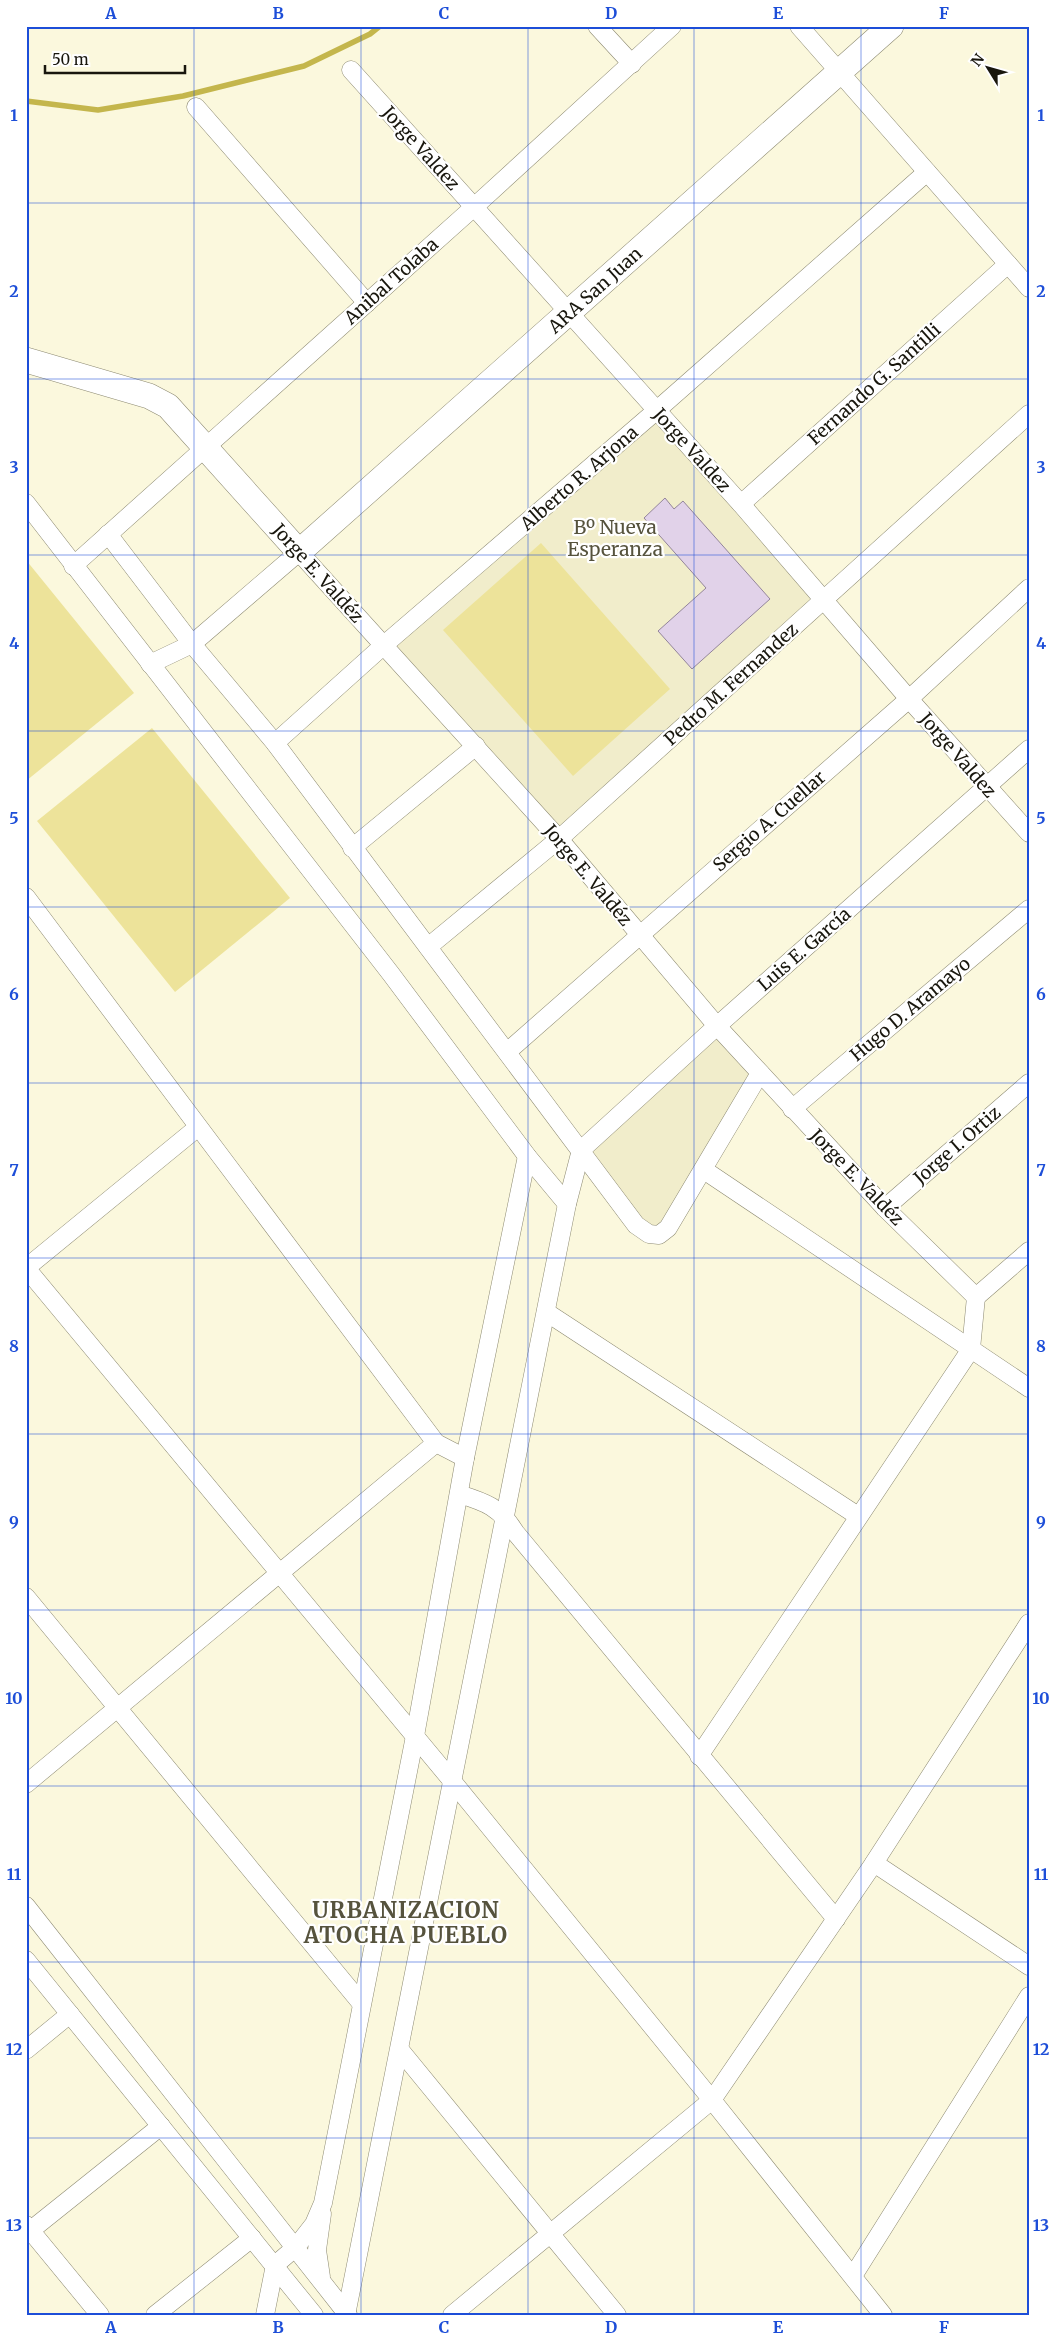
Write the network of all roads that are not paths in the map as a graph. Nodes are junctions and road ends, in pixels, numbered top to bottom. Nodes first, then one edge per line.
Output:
1 (597, 26) edge
2 (672, 26) edge
3 (800, 26) edge
4 (891, 26) edge
5 (632, 64) junction
6 (351, 70) dead end
7 (840, 72) junction
8 (196, 107) dead end
9 (927, 172) junction
10 (474, 207) junction
11 (1008, 264) junction
12 (1029, 288) edge
13 (366, 303) junction
14 (570, 313) junction
15 (26, 360) edge
16 (657, 410) junction
17 (1029, 414) edge
18 (204, 448) junction
19 (26, 503) edge
20 (741, 504) junction
21 (108, 534) junction
22 (299, 552) junction
23 (73, 566) junction
24 (1029, 588) edge
25 (824, 600) junction
26 (192, 644) junction
27 (384, 645) junction
28 (150, 664) junction
29 (909, 699) junction
30 (275, 743) junction
31 (476, 746) junction
32 (1029, 749) edge
33 (987, 788) junction
34 (1029, 833) edge
35 (559, 839) junction
36 (352, 848) junction
37 (26, 897) edge
38 (1029, 909) edge
39 (638, 935) junction
40 (428, 947) junction
41 (717, 1026) junction
42 (507, 1052) junction
43 (760, 1073) junction
44 (1029, 1083) edge
45 (792, 1109) junction
46 (197, 1128) junction
47 (581, 1150) junction
48 (527, 1156) junction
49 (704, 1170) junction
50 (567, 1204) junction
51 (884, 1208) junction
52 (1029, 1251) edge
53 (26, 1268) edge
54 (976, 1298) junction
55 (546, 1312) junction
56 (971, 1349) junction
57 (1029, 1388) edge
58 (436, 1443) junction
59 (465, 1458) junction
60 (459, 1494) junction
61 (858, 1516) junction
62 (506, 1517) junction
63 (280, 1572) junction
64 (26, 1597) edge
65 (1029, 1624) edge
66 (118, 1708) junction
67 (415, 1736) junction
68 (699, 1756) junction
69 (453, 1782) junction
70 (26, 1784) edge
71 (874, 1863) junction
72 (26, 1906) edge
73 (836, 1919) junction
74 (26, 1960) edge
75 (1029, 1966) edge
76 (1029, 1996) edge
77 (361, 2003) junction
78 (70, 2014) junction
79 (26, 2050) edge
80 (400, 2050) junction
81 (712, 2100) junction
82 (162, 2126) junction
83 (323, 2203) junction
84 (28, 2230) edge
85 (550, 2232) junction
86 (252, 2238) junction
87 (296, 2247) junction
88 (274, 2265) junction
89 (853, 2276) junction
90 (321, 2280) junction
91 (347, 2314) edge
92 (100, 2315) edge
93 (155, 2315) edge
94 (265, 2315) edge
95 (314, 2315) edge
96 (452, 2315) edge
97 (617, 2315) edge
98 (883, 2315) edge

1 - 5 street
2 - 5 street, Anibal Tolaba
3 - 7 street
4 - 7 street, ARA San Juan
5 - 10 street, Anibal Tolaba
6 - 10 street, Jorge Valdez
7 - 9 street
7 - 14 street, ARA San Juan
8 - 13 street
9 - 11 street
9 - 16 street, Alberto R. Arjona
10 - 13 street, Anibal Tolaba
10 - 14 street, Jorge Valdez
11 - 12 street
11 - 20 street, Fernando G. Santilli
13 - 18 street, Anibal Tolaba
14 - 16 street, Jorge Valdez
14 - 22 street, ARA San Juan
15 - 18 street, Jorge E. Valdéz
16 - 20 street, Jorge Valdez
16 - 27 street, Alberto R. Arjona
17 - 25 street, Pedro M. Fernandez
18 - 21 street, Anibal Tolaba
18 - 22 street, Jorge E. Valdéz
19 - 23 street
20 - 25 street, Jorge Valdez
21 - 23 street, Anibal Tolaba
21 - 26 street
22 - 26 street
22 - 27 street, Jorge E. Valdéz
23 - 28 street
24 - 29 street, Sergio A. Cuellar
25 - 29 street, Jorge Valdez
25 - 35 street, Pedro M. Fernandez
26 - 28 street
26 - 30 street
27 - 30 street, Alberto R. Arjona
27 - 31 street, Jorge E. Valdéz
28 - 48 street
29 - 33 street, Jorge Valdez
29 - 39 street, Sergio A. Cuellar
30 - 36 street
31 - 35 street, Jorge E. Valdéz
31 - 36 street
32 - 33 street, Luis E. García
33 - 34 street, Jorge Valdez
33 - 41 street, Luis E. García
35 - 39 street, Jorge E. Valdéz
35 - 40 street, Pedro M. Fernandez
36 - 40 street
37 - 46 street
38 - 45 street, Hugo D. Aramayo
39 - 41 street, Jorge E. Valdéz
39 - 42 street, Sergio A. Cuellar
40 - 42 street
41 - 43 street, Jorge E. Valdéz
41 - 47 street, Luis E. García
42 - 47 street
43 - 45 street, Jorge E. Valdéz
43 - 49 street
44 - 51 street, Jorge I. Ortiz
45 - 51 street, Jorge E. Valdéz
46 - 53 street
46 - 58 street
47 - 49 street
47 - 50 street
48 - 50 street
48 - 59 street
49 - 56 street
50 - 55 street
51 - 54 street, Jorge E. Valdéz
52 - 54 street
53 - 63 street
54 - 56 street
55 - 61 street
55 - 62 street
56 - 57 street
56 - 61 street
58 - 59 street
58 - 63 street
59 - 60 street
60 - 62 street
60 - 67 street
61 - 68 street
62 - 68 street
62 - 69 street
63 - 66 street
63 - 67 street
64 - 66 street
65 - 71 street
66 - 70 street
66 - 77 street
67 - 69 street
67 - 77 street
68 - 73 street
69 - 80 street
69 - 81 street
71 - 73 street
71 - 75 street
72 - 87 street
73 - 81 street
74 - 78 street
76 - 89 street
77 - 83 street
78 - 79 street
78 - 82 street
80 - 85 street
80 - 91 street
81 - 85 street
81 - 89 street
82 - 84 street
82 - 86 street
83 - 87 street
83 - 90 street
84 - 92 street
85 - 96 street
85 - 97 street
86 - 88 street
86 - 93 street
87 - 88 street
87 - 90 street
88 - 94 street
88 - 95 street
89 - 98 street
90 - 91 street

